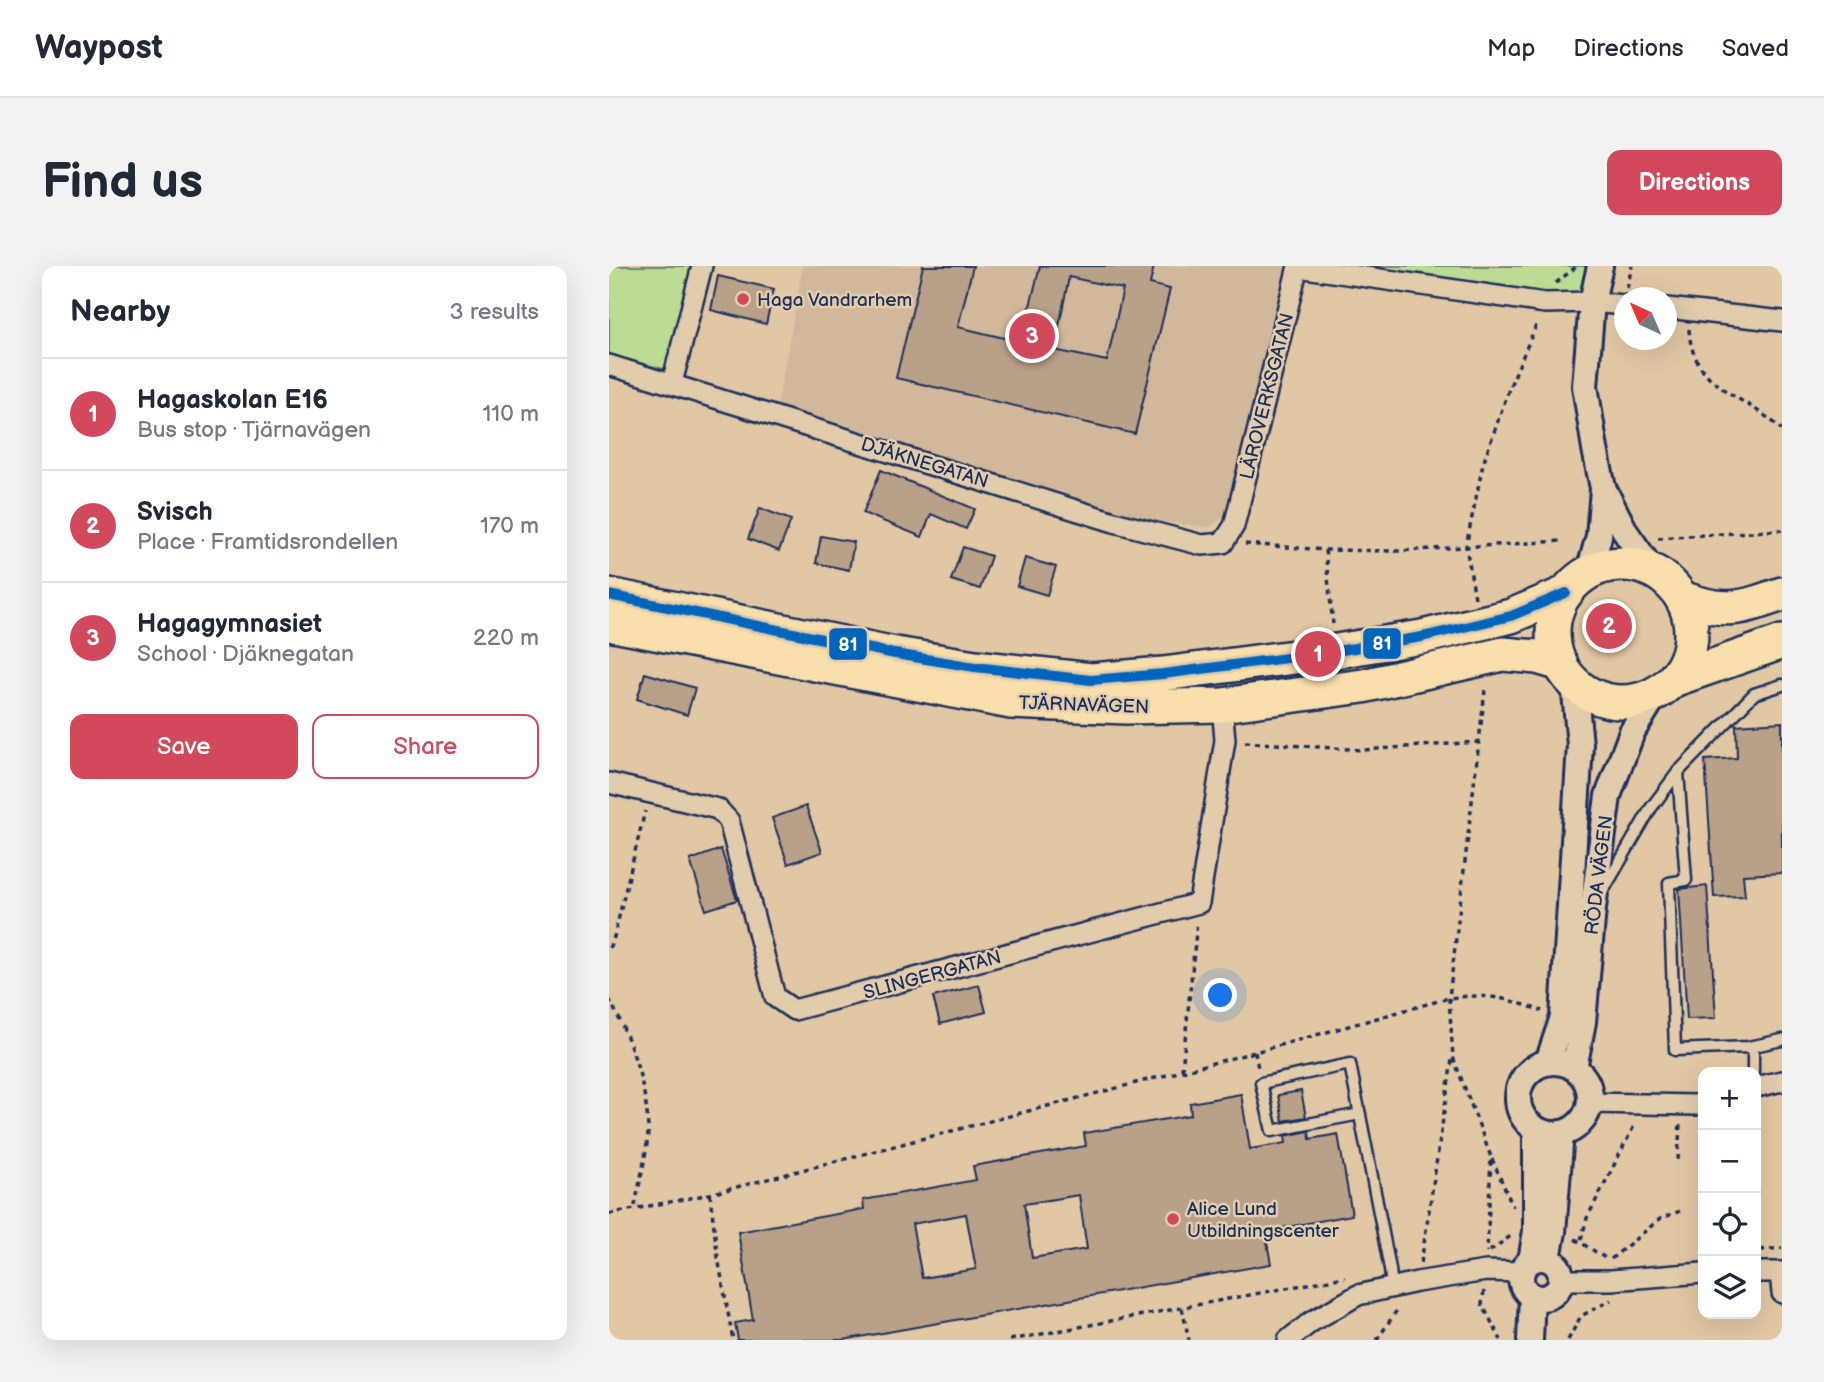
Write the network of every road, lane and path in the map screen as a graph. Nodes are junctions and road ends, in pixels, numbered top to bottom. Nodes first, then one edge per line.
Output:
1 (702, 266) edge
2 (1297, 266) edge
3 (1600, 266) edge
4 (1632, 266) edge
5 (1627, 287) edge
6 (1592, 302) junction
7 (1545, 303) junction
8 (1614, 303) edge
9 (1677, 309) edge
10 (1688, 310) junction
11 (1782, 321) edge
12 (609, 365) edge
13 (671, 383) junction
14 (1782, 430) edge
15 (1603, 488) junction
16 (1782, 530) edge
17 (1229, 534) junction
18 (1561, 541) dead end
19 (1466, 546) junction
20 (1325, 550) junction
21 (1651, 555) junction
22 (1577, 583) junction
23 (1782, 594) edge
24 (609, 595) edge
25 (1682, 598) junction
26 (1476, 603) dead end
27 (609, 624) edge
28 (1333, 624) dead end
29 (1782, 642) edge
30 (1567, 673) junction
31 (1782, 685) edge
32 (1665, 686) junction
33 (1485, 690) dead end
34 (1222, 705) junction
35 (1225, 740) junction
36 (1479, 742) junction
37 (1678, 772) junction
38 (609, 783) edge
39 (649, 792) junction
40 (1199, 902) junction
41 (1593, 908) junction
42 (609, 948) edge
43 (1449, 998) junction
44 (609, 999) edge
45 (1544, 1012) dead end
46 (1782, 1040) edge
47 (1753, 1046) junction
48 (1453, 1057) junction
49 (1548, 1062) junction
50 (1753, 1067) edge
51 (1574, 1068) junction
52 (1182, 1070) junction
53 (1782, 1081) edge
54 (1761, 1086) edge
55 (1590, 1103) junction
56 (1698, 1104) edge
57 (1360, 1114) junction
58 (1636, 1122) dead end
59 (1536, 1129) junction
60 (1561, 1133) junction
61 (1491, 1157) junction
62 (710, 1194) junction
63 (634, 1211) junction
64 (1680, 1211) dead end
65 (609, 1214) edge
66 (1537, 1230) junction
67 (1580, 1240) junction
68 (1782, 1248) edge
69 (1761, 1250) edge
70 (1609, 1260) junction
71 (1623, 1260) dead end
72 (1486, 1263) junction
73 (1541, 1268) junction
74 (1761, 1272) edge
75 (1781, 1272) edge
76 (1419, 1273) junction
77 (1698, 1273) edge
78 (1351, 1276) dead end
79 (1391, 1278) junction
80 (1782, 1293) edge
81 (1538, 1298) junction
82 (1615, 1298) dead end
83 (1182, 1308) junction
84 (733, 1340) edge
85 (1010, 1340) edge
86 (1189, 1340) edge
87 (1288, 1340) edge
88 (1377, 1340) edge
89 (1501, 1340) edge
90 (1530, 1340) edge
91 (1541, 1340) edge
92 (1568, 1340) edge

1 - 13 street
2 - 7 street
2 - 17 street, LÄROVERKSGATAN
3 - 6 street
4 - 5 path
6 - 7 street
6 - 8 street
6 - 15 street
7 - 19 path
9 - 10 street
10 - 11 street
10 - 14 path
12 - 13 street, DJÄKNEGATAN
13 - 17 street, DJÄKNEGATAN
15 - 21 street
15 - 22 street
16 - 21 path
17 - 20 path
18 - 19 path
19 - 20 path
19 - 26 path
20 - 28 path
21 - 22 highway
21 - 25 highway
22 - 24 highway, TJÄRNAVÄGEN
22 - 30 highway
23 - 25 highway
25 - 32 highway
27 - 34 highway, TJÄRNAVÄGEN
29 - 32 highway
30 - 32 highway
30 - 34 highway, TJÄRNAVÄGEN
30 - 49 street, RÖDA VÄGEN
31 - 37 lane
32 - 41 street, RÖDA VÄGEN
33 - 36 path
34 - 35 street
35 - 36 path
35 - 40 street
36 - 43 path
37 - 41 lane
37 - 47 lane
38 - 39 street, SLINGERGATAN
39 - 40 street, SLINGERGATAN
39 - 42 path
40 - 52 path
41 - 51 street, RÖDA VÄGEN
43 - 45 path
43 - 48 path
43 - 52 path
44 - 63 path
46 - 47 lane
47 - 50 lane
48 - 61 path
48 - 76 path
49 - 51 street
49 - 59 street
51 - 55 street
52 - 62 path
53 - 54 street
55 - 56 street
55 - 60 street
57 - 57 lane
57 - 79 lane
58 - 67 path
59 - 60 street
59 - 66 street
60 - 66 street
61 - 66 path
61 - 72 path
62 - 63 path
62 - 84 path
63 - 65 path
64 - 70 path
66 - 67 path
66 - 72 path
66 - 73 street
67 - 70 path
68 - 69 path
70 - 71 path
72 - 73 street
72 - 76 street
72 - 89 path
73 - 77 street
73 - 81 street
73 - 81 street
74 - 75 street
75 - 80 street
76 - 79 street
76 - 79 path
76 - 88 path
78 - 83 path
79 - 87 street
81 - 90 street
81 - 91 street
82 - 92 path
83 - 85 path
83 - 86 path

